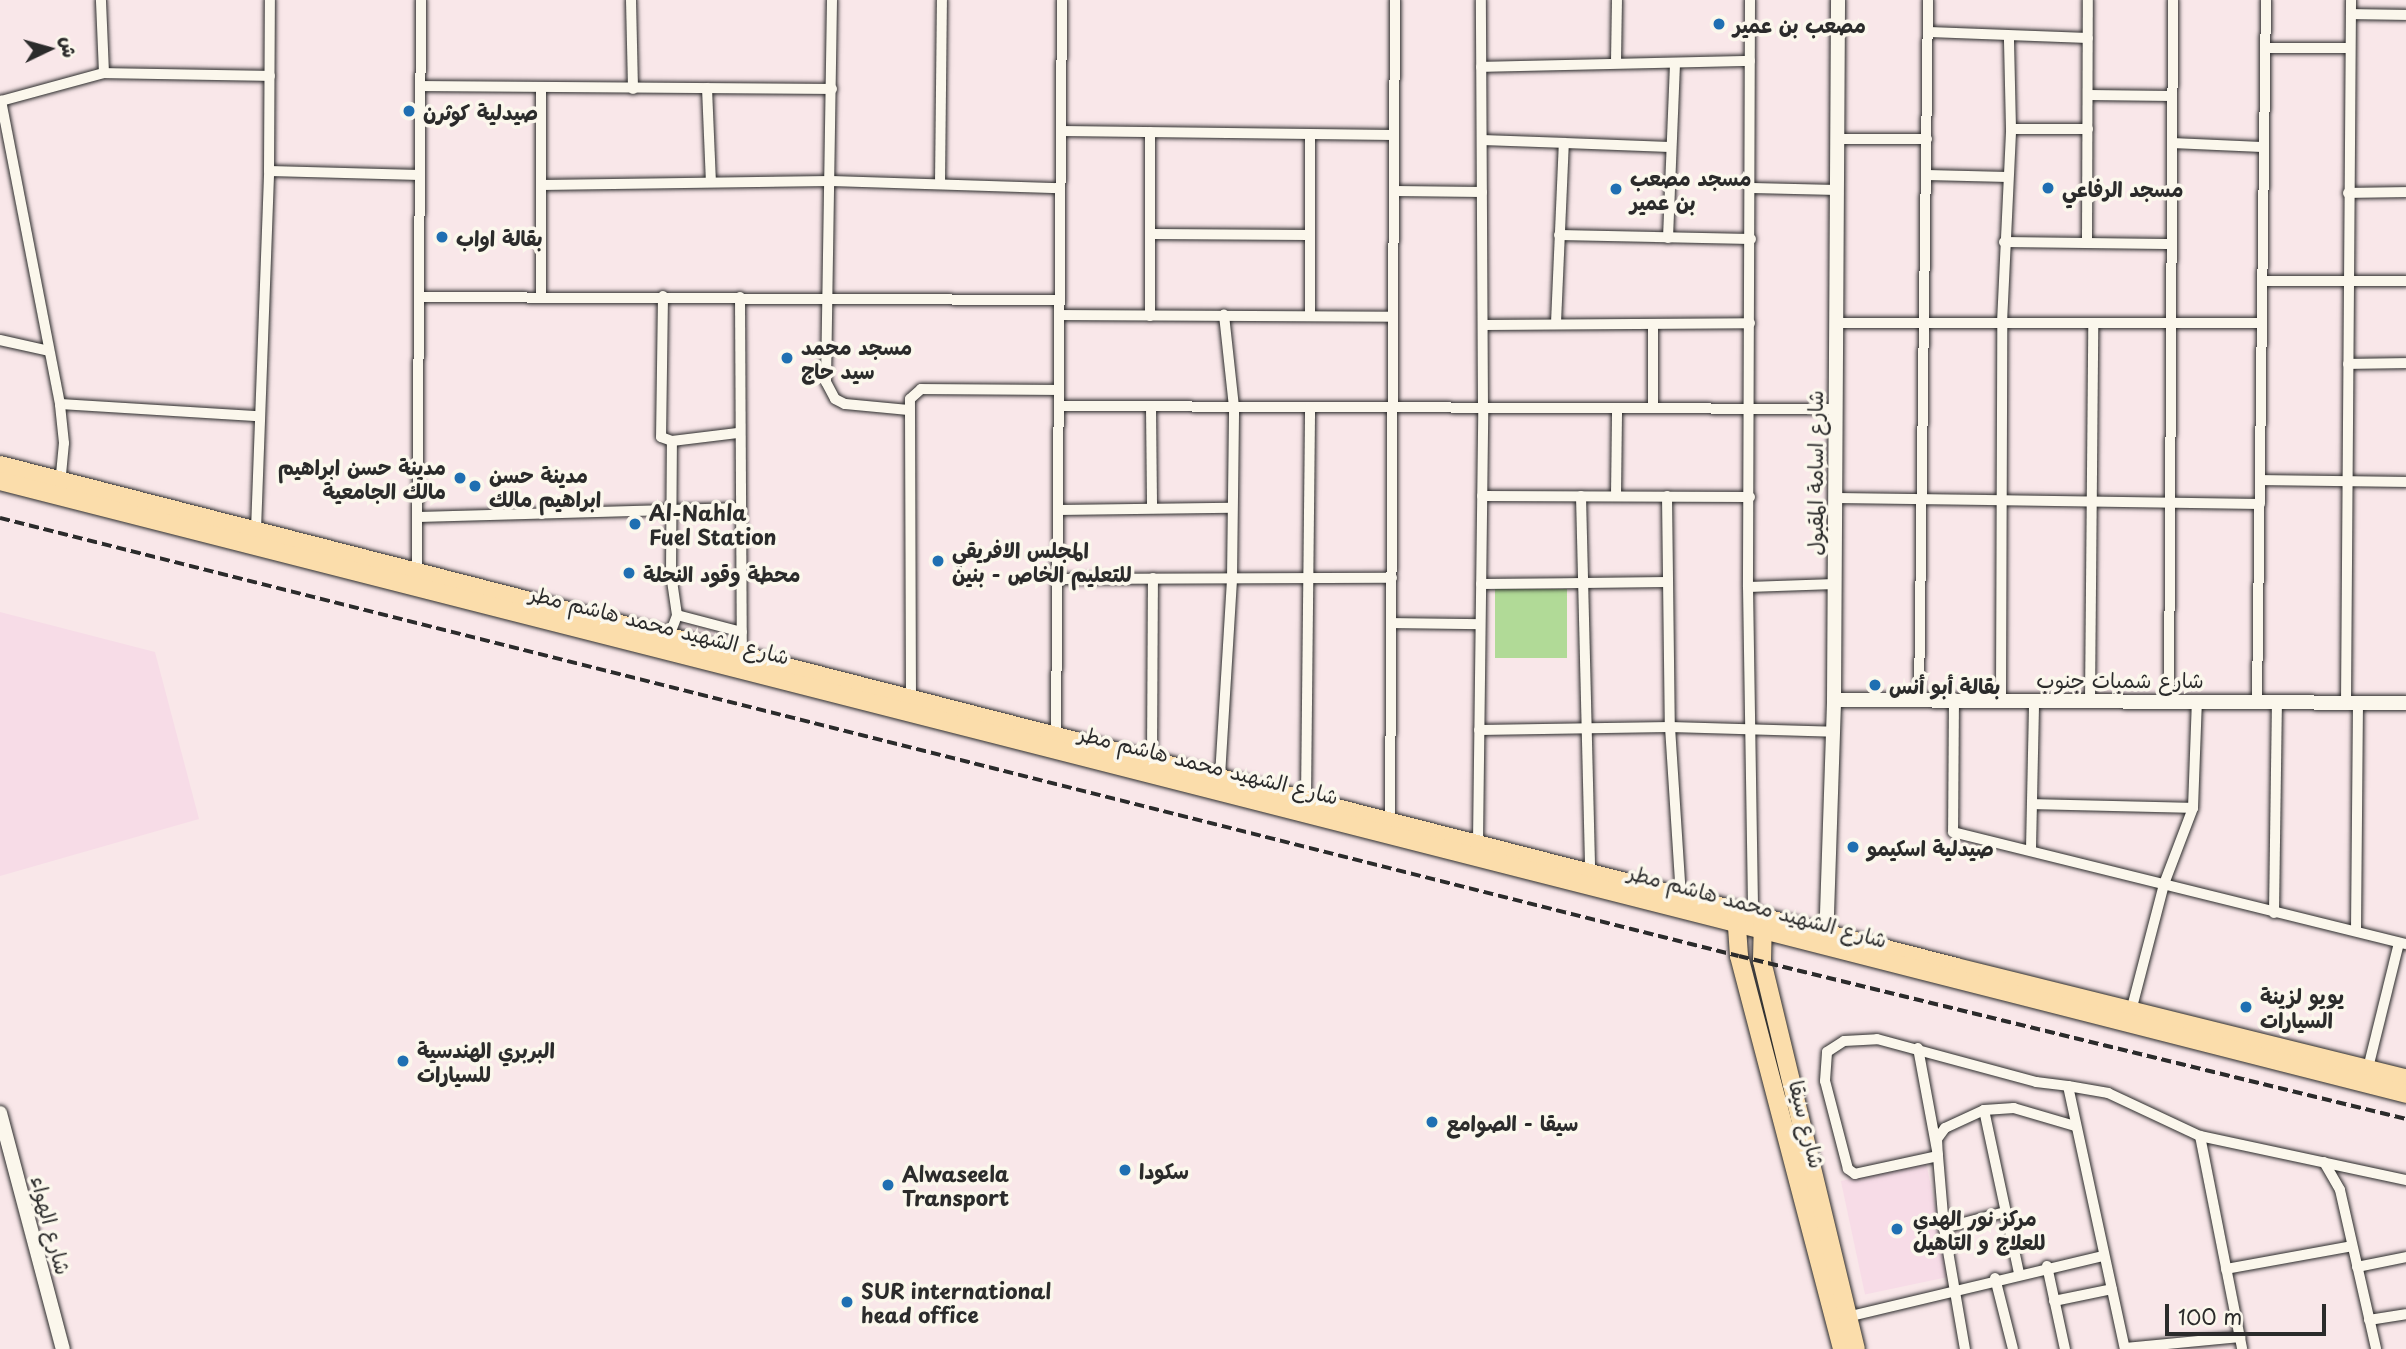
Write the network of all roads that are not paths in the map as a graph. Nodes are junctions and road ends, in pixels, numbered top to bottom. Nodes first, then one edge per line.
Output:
1 (101, 0) edge
2 (270, 0) edge
3 (421, 0) edge
4 (631, 0) edge
5 (832, 0) edge
6 (942, 0) edge
7 (1062, 0) edge
8 (1395, 0) edge
9 (1481, 0) edge
10 (1617, 0) edge
11 (1749, 0) edge
12 (1838, 0) edge
13 (1928, 0) edge
14 (2088, 0) edge
15 (2173, 0) edge
16 (2266, 0) edge
17 (2351, 0) edge
18 (2351, 14) junction
19 (2406, 15) edge
20 (1929, 32) junction
21 (2008, 38) junction
22 (2088, 38) junction
23 (2265, 48) junction
24 (2350, 48) junction
25 (1750, 61) junction
26 (1616, 62) junction
27 (1675, 63) junction
28 (1481, 67) junction
29 (104, 73) junction
30 (270, 76) junction
31 (421, 86) junction
32 (541, 87) junction
33 (707, 88) junction
34 (633, 89) junction
35 (832, 89) junction
36 (2088, 95) junction
37 (0, 96) edge
38 (2172, 96) junction
39 (1, 102) edge
40 (2011, 129) junction
41 (2088, 129) junction
42 (1061, 131) junction
43 (1150, 132) junction
44 (1310, 135) junction
45 (1394, 135) junction
46 (1837, 139) junction
47 (1927, 139) junction
48 (1482, 140) junction
49 (1564, 143) junction
50 (2172, 143) junction
51 (1670, 147) junction
52 (2262, 147) junction
53 (269, 171) junction
54 (420, 175) junction
55 (1927, 175) junction
56 (2008, 177) junction
57 (831, 181) junction
58 (711, 182) junction
59 (940, 184) junction
60 (541, 185) junction
61 (1060, 188) junction
62 (1752, 188) junction
63 (1837, 190) junction
64 (1394, 191) junction
65 (1482, 192) junction
66 (2406, 192) edge
67 (2348, 193) junction
68 (1150, 233) junction
69 (1310, 235) junction
70 (1559, 235) junction
71 (1668, 238) junction
72 (1751, 239) junction
73 (2004, 242) junction
74 (2087, 242) junction
75 (2172, 244) junction
76 (2262, 281) junction
77 (2347, 281) junction
78 (2406, 281) edge
79 (663, 296) junction
80 (419, 297) junction
81 (541, 297) junction
82 (740, 297) junction
83 (828, 297) junction
84 (1060, 300) junction
85 (1224, 315) junction
86 (1059, 316) junction
87 (1150, 316) junction
88 (1310, 316) junction
89 (1393, 317) junction
90 (1556, 323) junction
91 (1750, 323) junction
92 (1836, 323) junction
93 (1924, 323) junction
94 (2002, 323) junction
95 (2093, 323) junction
96 (2171, 323) junction
97 (2261, 323) junction
98 (1483, 325) junction
99 (1653, 326) junction
100 (0, 340) edge
101 (49, 351) junction
102 (2406, 363) edge
103 (2348, 364) junction
104 (1059, 390) junction
105 (60, 404) junction
106 (1059, 406) junction
107 (1151, 407) junction
108 (1234, 407) junction
109 (1310, 407) junction
110 (1393, 407) junction
111 (1483, 408) junction
112 (1617, 408) junction
113 (1653, 408) junction
114 (1750, 408) junction
115 (1836, 409) junction
116 (909, 410) junction
117 (259, 415) junction
118 (738, 433) junction
119 (672, 441) junction
120 (0, 465) edge
121 (2261, 480) junction
122 (2346, 480) junction
123 (0, 481) edge
124 (2406, 482) edge
125 (59, 488) junction
126 (1482, 496) junction
127 (1581, 496) junction
128 (1616, 496) junction
129 (1667, 496) junction
130 (1750, 497) junction
131 (1836, 498) junction
132 (1920, 498) junction
133 (2004, 499) junction
134 (2090, 501) junction
135 (2170, 501) junction
136 (2260, 503) junction
137 (1152, 505) junction
138 (741, 508) junction
139 (1232, 508) junction
140 (674, 510) junction
141 (1058, 510) junction
142 (418, 517) junction
143 (256, 530) junction
144 (416, 578) junction
145 (1153, 578) junction
146 (1392, 578) junction
147 (1058, 579) junction
148 (1232, 579) junction
149 (1311, 579) junction
150 (1582, 582) junction
151 (1667, 582) junction
152 (1481, 584) junction
153 (1835, 584) junction
154 (1748, 587) junction
155 (677, 615) junction
156 (1392, 623) junction
157 (1480, 624) junction
158 (742, 632) junction
159 (668, 642) junction
160 (742, 653) junction
161 (911, 697) junction
162 (1919, 698) junction
163 (1954, 698) junction
164 (2001, 699) junction
165 (1834, 700) junction
166 (2034, 700) junction
167 (2169, 700) junction
168 (2090, 701) junction
169 (2197, 701) junction
170 (2257, 702) junction
171 (2277, 702) junction
172 (2352, 703) junction
173 (2406, 703) edge
174 (1670, 727) junction
175 (1753, 728) junction
176 (1585, 729) junction
177 (1479, 730) junction
178 (1833, 732) junction
179 (1056, 734) junction
180 (1152, 759) junction
181 (1220, 776) junction
182 (1306, 798) junction
183 (2033, 803) junction
184 (2193, 808) junction
185 (1390, 820) junction
186 (1478, 842) junction
187 (2031, 849) junction
188 (1590, 871) junction
189 (2164, 884) junction
190 (1681, 895) junction
191 (2274, 913) junction
192 (1750, 918) junction
193 (2356, 931) junction
194 (1828, 939) junction
195 (2402, 944) edge
196 (2132, 1011) junction
197 (1918, 1048) junction
198 (2368, 1068) junction
199 (2406, 1078) edge
200 (2068, 1086) junction
201 (2406, 1094) edge
202 (1984, 1110) junction
203 (0, 1113) edge
204 (2075, 1126) junction
205 (2200, 1136) junction
206 (1938, 1156) junction
207 (2324, 1162) junction
208 (2406, 1180) edge
209 (2005, 1212) junction
210 (1944, 1228) junction
211 (2352, 1246) junction
212 (2104, 1255) junction
213 (2406, 1257) edge
214 (2047, 1266) junction
215 (2357, 1267) junction
216 (2225, 1269) junction
217 (2019, 1273) junction
218 (1995, 1278) junction
219 (1954, 1289) junction
220 (2112, 1289) junction
221 (2054, 1301) junction
222 (2406, 1314) edge
223 (1847, 1317) junction
224 (2369, 1320) junction
225 (2239, 1337) junction
226 (63, 1349) edge
227 (1842, 1349) edge
228 (1856, 1349) edge
229 (1965, 1349) edge
230 (2013, 1349) edge
231 (2065, 1349) edge
232 (2125, 1349) edge
233 (2242, 1349) edge
234 (2376, 1349) edge

1 - 29 street
2 - 30 street
3 - 31 street
4 - 34 street
5 - 35 street
6 - 59 street
7 - 42 street
8 - 45 street
9 - 28 street
10 - 26 street
11 - 25 street
12 - 46 street, شارع اسامة المقبول
13 - 20 street
14 - 22 street
15 - 38 street
16 - 23 street
17 - 18 street
18 - 19 street
18 - 24 street
20 - 21 street
20 - 47 street
21 - 22 street
21 - 40 street
22 - 36 street
23 - 24 street
23 - 52 street
24 - 67 street
25 - 27 street
25 - 62 street
26 - 27 street
26 - 28 street
27 - 51 street
28 - 48 street
29 - 30 street
29 - 39 street
30 - 53 street
31 - 32 street
31 - 54 street
32 - 34 street
32 - 60 street
33 - 34 street
33 - 35 street
33 - 58 street
35 - 57 street
36 - 38 street
36 - 41 street
37 - 39 street
38 - 50 street
39 - 101 street
40 - 41 street
40 - 56 street
41 - 74 street
42 - 43 street
42 - 61 street
43 - 44 street
43 - 68 street
44 - 45 street
44 - 69 street
45 - 64 street
46 - 47 street
46 - 63 street, شارع اسامة المقبول
47 - 55 street
48 - 49 street
48 - 65 street
49 - 51 street
49 - 70 street
50 - 52 street
50 - 75 street
51 - 71 street
52 - 76 street
53 - 54 street
53 - 117 street
54 - 80 street
55 - 56 street
55 - 93 street
56 - 73 street
57 - 58 street
57 - 59 street
57 - 83 street
58 - 60 street
59 - 61 street
60 - 81 street
61 - 84 street
62 - 63 street
62 - 72 street
63 - 92 street, شارع اسامة المقبول
64 - 65 street
64 - 89 street
65 - 98 street
66 - 67 street
67 - 77 street
68 - 69 street
68 - 87 street
69 - 88 street
70 - 71 street
70 - 90 street
71 - 72 street
72 - 91 street
73 - 74 street
73 - 94 street
74 - 75 street
75 - 96 street
76 - 77 street
76 - 97 street
77 - 78 street
77 - 103 street
79 - 81 street
79 - 82 street
79 - 119 street
80 - 81 street
80 - 142 street
82 - 83 street
82 - 118 street
83 - 84 street
83 - 116 street
84 - 86 street
85 - 87 street
85 - 88 street
85 - 108 street
86 - 87 street
86 - 104 street
88 - 89 street
89 - 110 street
90 - 98 street
90 - 99 street
91 - 99 street
91 - 114 street
92 - 93 street
92 - 115 street, شارع اسامة المقبول
93 - 94 street
93 - 132 street
94 - 95 street
94 - 133 street
95 - 96 street
95 - 134 street
96 - 97 street
96 - 135 street
97 - 121 street
98 - 111 street
99 - 113 street
100 - 101 street
101 - 105 street
102 - 103 street
103 - 122 street
104 - 106 street
104 - 116 street
105 - 117 street
105 - 125 street
106 - 107 street
106 - 141 street
107 - 108 street
107 - 137 street
108 - 109 street
108 - 139 street
109 - 110 street
109 - 149 street
110 - 111 street
110 - 146 street
111 - 112 street
111 - 126 street
112 - 113 street
112 - 128 street
113 - 114 street
114 - 115 street
114 - 130 street
115 - 131 street, شارع اسامة المقبول
116 - 161 street
117 - 143 street
118 - 119 street
118 - 138 street
119 - 140 street
120 - 125 main road, شارع الشهيد محمد هاشم مطر
121 - 122 street
121 - 136 street
122 - 124 street
122 - 172 street
123 - 125 main road, شارع الشهيد محمد هاشم مطر
125 - 143 main road, شارع الشهيد محمد هاشم مطر
125 - 144 main road, شارع الشهيد محمد هاشم مطر
126 - 127 street
126 - 152 street
127 - 128 street
127 - 150 street
128 - 129 street
129 - 130 street
129 - 151 street
130 - 154 street
131 - 132 street
131 - 153 street, شارع اسامة المقبول
132 - 133 street
132 - 162 street
133 - 134 street
133 - 164 street
134 - 135 street
134 - 168 street
135 - 136 street
135 - 167 street
136 - 170 street
137 - 139 street
137 - 141 street
138 - 140 street
138 - 158 street
139 - 148 street
140 - 142 street
140 - 155 street
141 - 147 street
142 - 144 street
143 - 144 main road, شارع الشهيد محمد هاشم مطر
144 - 159 main road, شارع الشهيد محمد هاشم مطر
145 - 147 street
145 - 148 street
145 - 180 street
146 - 149 street
146 - 156 street
147 - 179 street
148 - 149 street
148 - 181 street
149 - 182 street
150 - 151 street
150 - 152 street
150 - 176 street
151 - 174 street
152 - 157 street
153 - 154 street
153 - 165 street, شارع اسامة المقبول
154 - 175 street
155 - 158 street
155 - 159 street
156 - 157 street
156 - 185 street
157 - 177 street
158 - 160 street
159 - 160 main road, شارع الشهيد محمد هاشم مطر
159 - 192 main road, شارع الشهيد محمد هاشم مطر
160 - 161 main road, شارع الشهيد محمد هاشم مطر
161 - 179 main road, شارع الشهيد محمد هاشم مطر
162 - 163 street, شارع شمبات جنوب
162 - 165 street, شارع شمبات جنوب
163 - 164 street, شارع شمبات جنوب
163 - 187 street
164 - 166 street, شارع شمبات جنوب
165 - 178 street, شارع اسامة المقبول
166 - 168 street, شارع شمبات جنوب
166 - 183 street
167 - 168 street, شارع شمبات جنوب
167 - 169 street, شارع شمبات جنوب
169 - 170 street, شارع شمبات جنوب
169 - 184 street
170 - 171 street, شارع شمبات جنوب
171 - 172 street, شارع شمبات جنوب
171 - 191 street
172 - 173 street, شارع شمبات جنوب
172 - 193 street
174 - 175 street
174 - 176 street
174 - 190 street
175 - 178 street
175 - 192 street
176 - 177 street
176 - 188 street
177 - 186 street
178 - 194 street, شارع اسامة المقبول
179 - 180 main road, شارع الشهيد محمد هاشم مطر
180 - 181 main road, شارع الشهيد محمد هاشم مطر
181 - 182 main road, شارع الشهيد محمد هاشم مطر
182 - 185 main road, شارع الشهيد محمد هاشم مطر
183 - 184 street
183 - 187 street
184 - 189 street
185 - 186 main road, شارع الشهيد محمد هاشم مطر
186 - 188 main road, شارع الشهيد محمد هاشم مطر
187 - 189 street
188 - 190 main road, شارع الشهيد محمد هاشم مطر
189 - 191 street
189 - 196 street
190 - 192 main road, شارع الشهيد محمد هاشم مطر
191 - 193 street
192 - 194 main road, شارع الشهيد محمد هاشم مطر
192 - 223 main road, شارع سيقا
192 - 227 main road, شارع سيقا
193 - 195 street
194 - 196 main road, شارع الشهيد محمد هاشم مطر
194 - 201 main road, شارع الشهيد محمد هاشم مطر
195 - 198 street
196 - 198 main road, شارع الشهيد محمد هاشم مطر
197 - 200 street
197 - 206 street
197 - 206 street
198 - 199 main road, شارع الشهيد محمد هاشم مطر
200 - 204 street
200 - 205 street
202 - 204 street
202 - 206 street
202 - 209 street
203 - 226 street, شارع الهواء
204 - 212 street
205 - 207 street
205 - 216 street
206 - 210 street
207 - 208 street
207 - 211 street
209 - 210 street
209 - 217 street
210 - 219 street
211 - 215 street
211 - 216 street
212 - 214 street
212 - 220 street
213 - 215 street
214 - 217 street
214 - 221 street
215 - 224 street
216 - 225 street
217 - 218 street
218 - 219 street
218 - 230 street
219 - 223 street
219 - 229 street
220 - 221 street
220 - 232 street
221 - 231 street
222 - 224 street
223 - 228 main road, شارع سيقا
224 - 234 street
225 - 232 street
225 - 233 street

